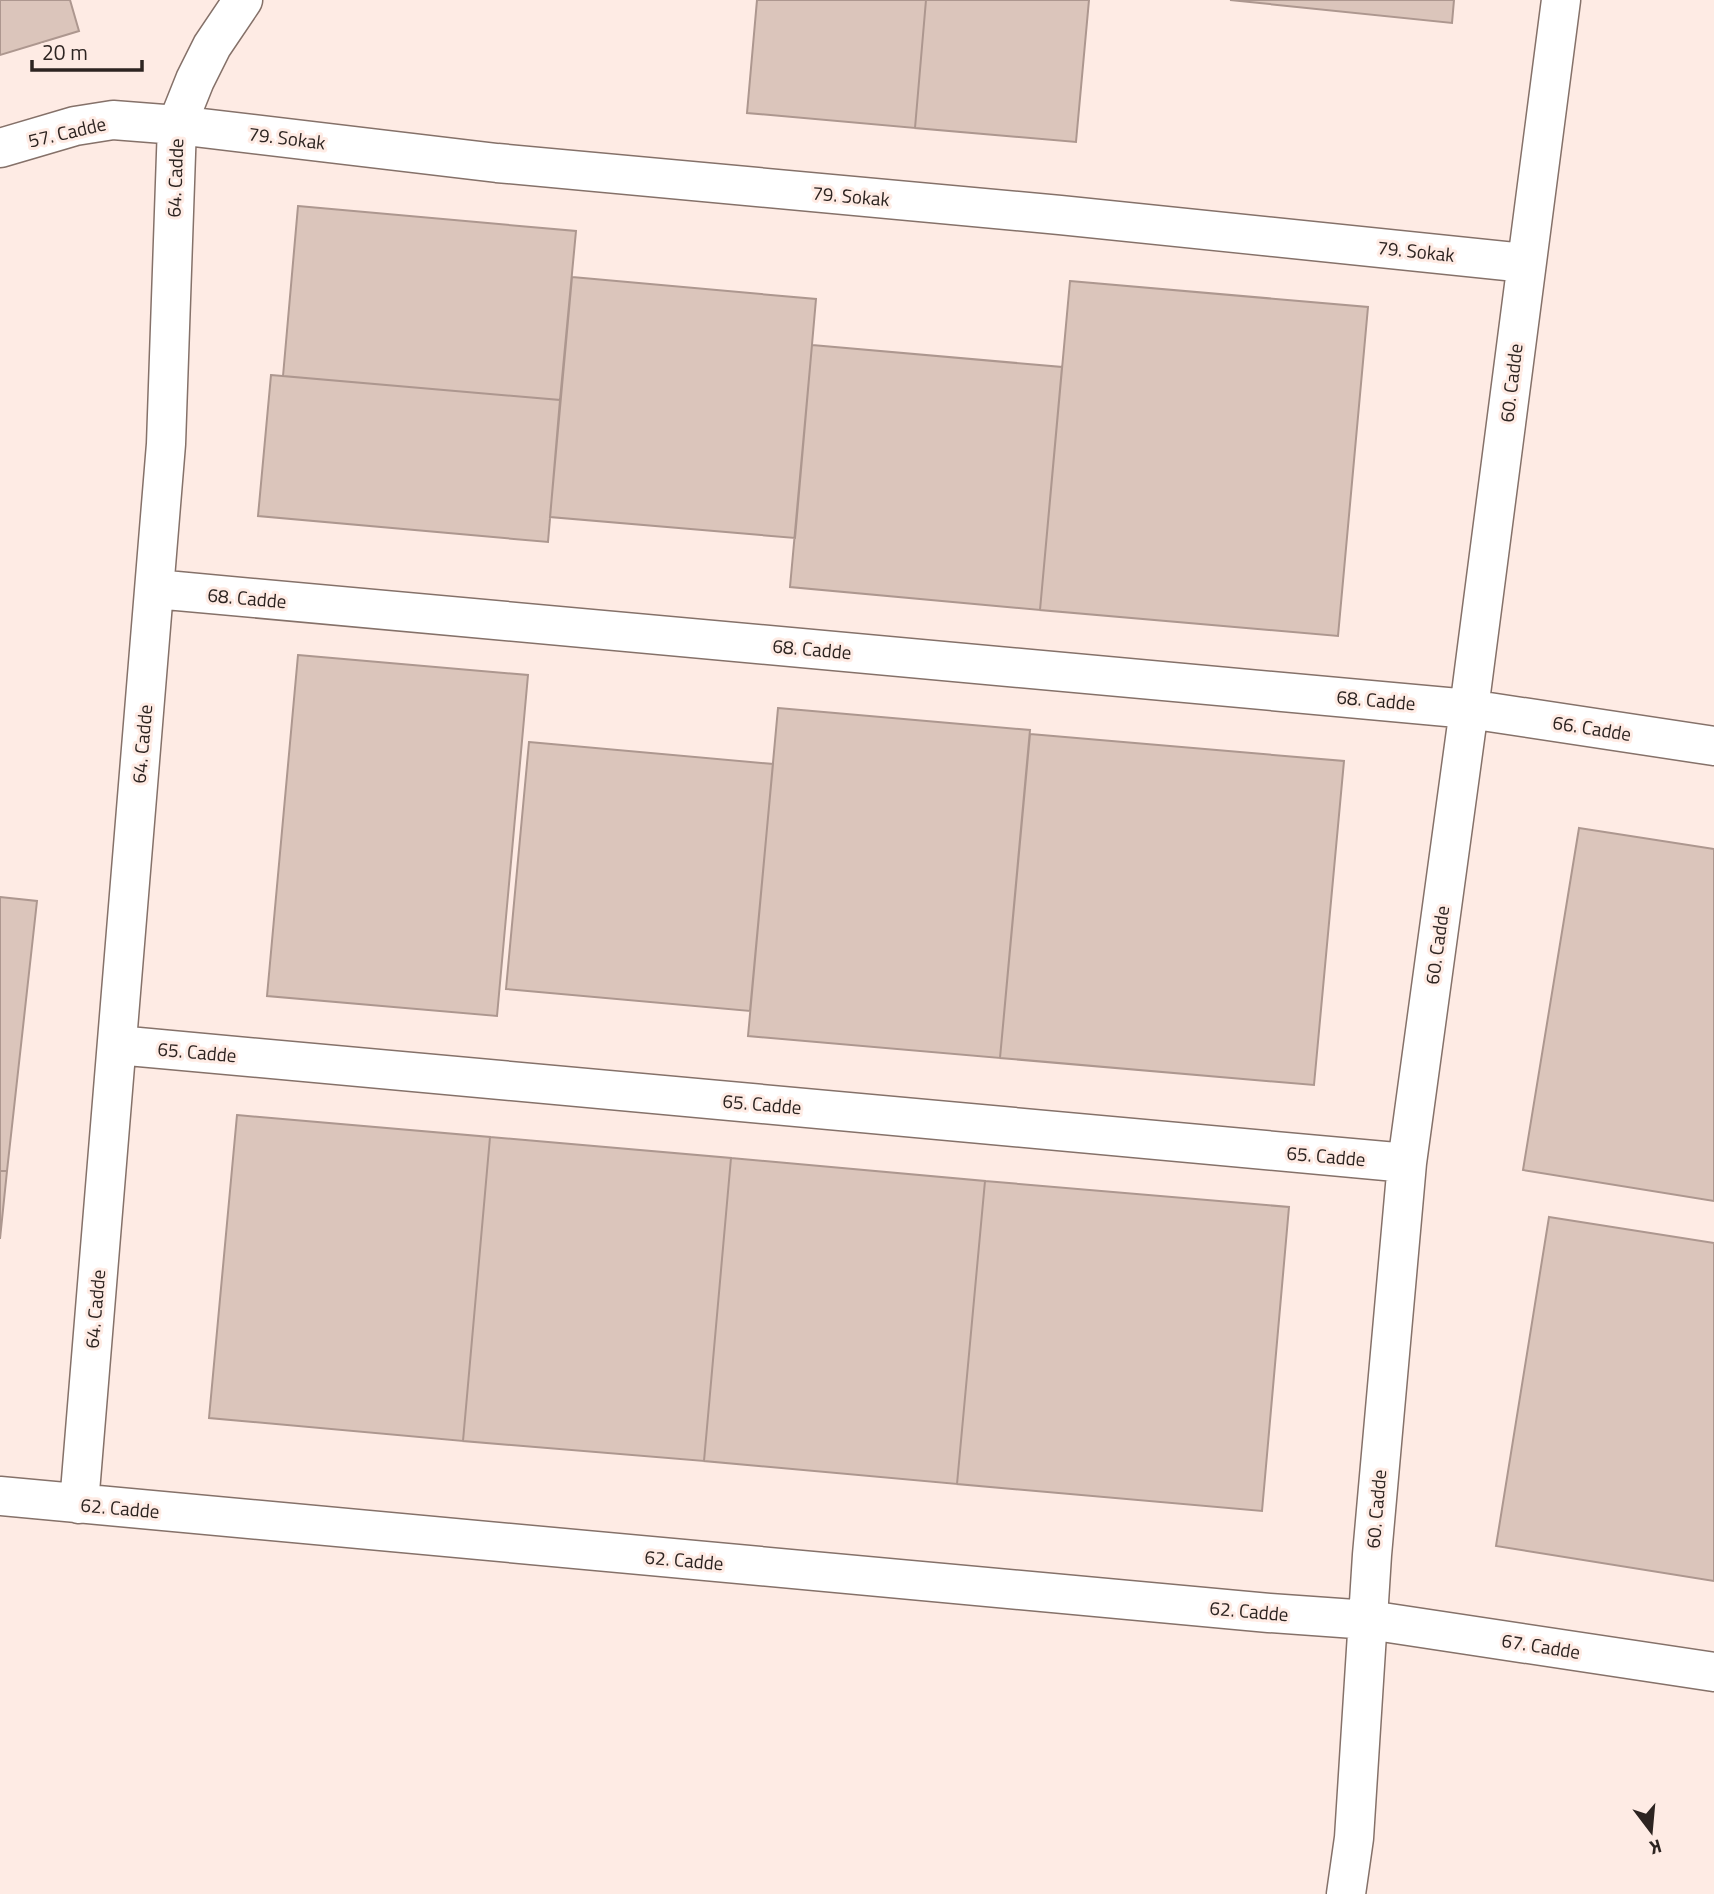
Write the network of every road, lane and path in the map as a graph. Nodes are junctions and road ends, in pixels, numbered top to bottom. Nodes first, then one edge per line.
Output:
1 (243, 0) edge
2 (1561, 0) edge
3 (177, 125) junction
4 (0, 148) edge
5 (1526, 263) junction
6 (155, 589) junction
7 (1469, 709) junction
8 (1714, 746) edge
9 (117, 1045) junction
10 (1407, 1163) junction
11 (0, 1496) edge
12 (79, 1504) junction
13 (1369, 1620) junction
14 (1714, 1672) edge
15 (1346, 1894) edge

1 - 3 street, 64. Cadde
2 - 5 street, 60. Cadde
3 - 4 street, 57. Cadde
3 - 5 street, 79. Sokak
3 - 6 street, 64. Cadde
5 - 7 street, 60. Cadde
6 - 7 street, 68. Cadde
6 - 9 street, 64. Cadde
7 - 8 street, 66. Cadde
7 - 10 street, 60. Cadde
9 - 10 street, 65. Cadde
9 - 12 street, 64. Cadde
10 - 13 street, 60. Cadde
11 - 12 street, 62. Cadde
12 - 13 street, 62. Cadde
13 - 14 street, 67. Cadde
13 - 15 street, 60. Cadde

